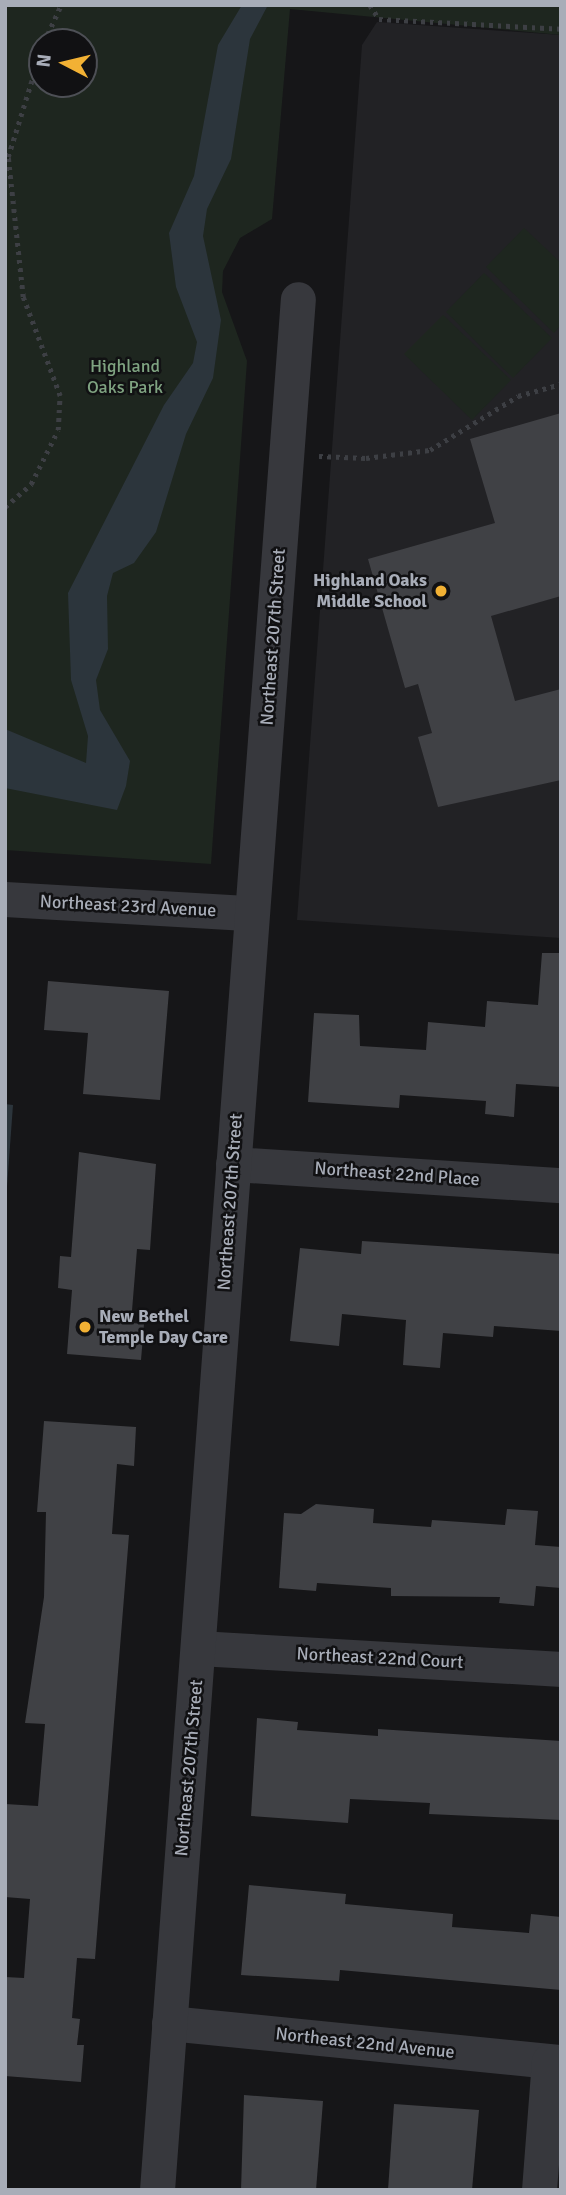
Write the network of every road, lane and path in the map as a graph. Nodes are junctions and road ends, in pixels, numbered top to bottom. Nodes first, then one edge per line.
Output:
1 (61, 5) edge
2 (370, 5) edge
3 (50, 28) edge
4 (561, 29) edge
5 (28, 93) edge
6 (299, 299) dead end
7 (561, 384) edge
8 (287, 455) junction
9 (5, 507) edge
10 (5, 899) edge
11 (251, 914) junction
12 (233, 1164) junction
13 (561, 1185) edge
14 (198, 1648) junction
15 (561, 1669) edge
16 (169, 2023) junction
17 (555, 2061) edge
18 (157, 2190) edge
19 (539, 2190) edge

1 - 3 path
2 - 4 path
5 - 9 path
6 - 8 street, Northeast 207th Street
7 - 8 path
8 - 11 street, Northeast 207th Street
10 - 11 street, Northeast 23rd Avenue
11 - 12 street, Northeast 207th Street
12 - 13 street, Northeast 22nd Place
12 - 14 street, Northeast 207th Street
14 - 15 street, Northeast 22nd Court
14 - 16 street, Northeast 207th Street
16 - 17 street, Northeast 22nd Avenue
16 - 18 street, Northeast 207th Street
17 - 19 street

